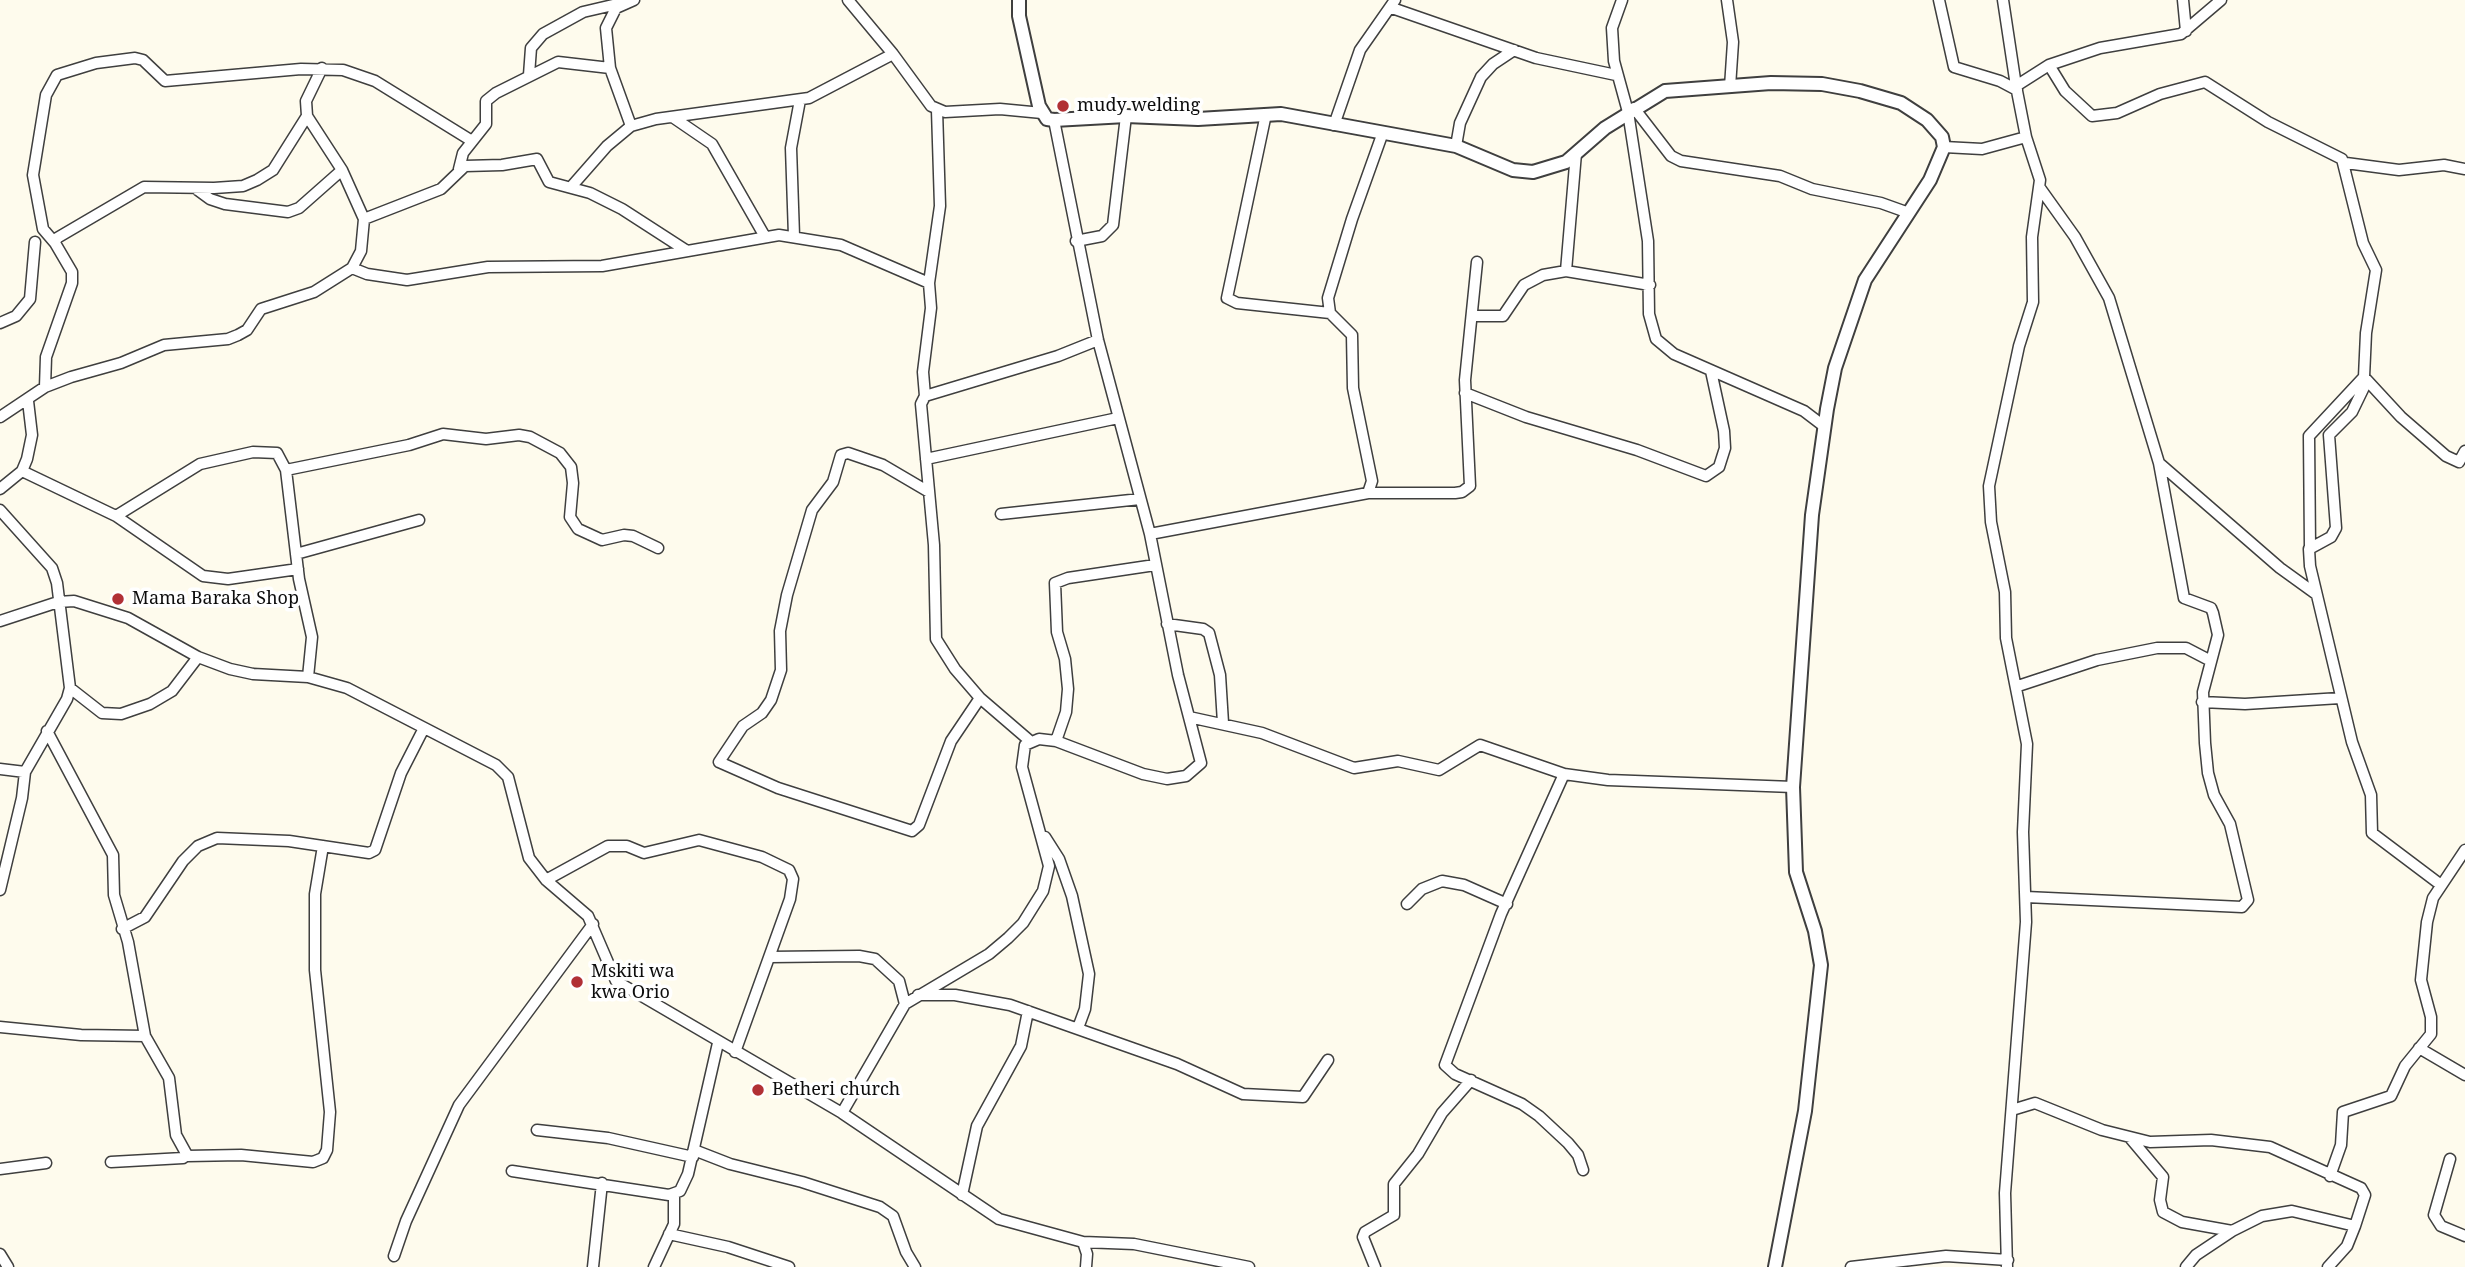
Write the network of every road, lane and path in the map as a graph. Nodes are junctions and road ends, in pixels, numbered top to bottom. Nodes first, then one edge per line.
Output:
1 (848, 0) edge
2 (1019, 0) edge
3 (1622, 0) edge
4 (1727, 0) edge
5 (1939, 0) edge
6 (2003, 0) edge
7 (2183, 0) edge
8 (2221, 0) edge
9 (630, 1) edge
10 (1393, 4) edge
11 (2186, 31) junction
12 (1514, 50) junction
13 (893, 54) junction
14 (2049, 65) junction
15 (322, 68) junction
16 (610, 68) junction
17 (529, 75) junction
18 (1616, 75) junction
19 (1730, 87) junction
20 (2016, 88) junction
21 (800, 100) junction
22 (937, 110) junction
23 (1631, 110) junction
24 (1042, 113) junction
25 (1266, 114) junction
26 (307, 116) junction
27 (1126, 116) junction
28 (674, 118) junction
29 (1054, 120) junction
30 (1334, 125) junction
31 (631, 126) junction
32 (1382, 135) junction
33 (2026, 137) junction
34 (472, 141) junction
35 (1455, 146) junction
36 (1944, 147) junction
37 (1576, 153) junction
38 (2346, 163) junction
39 (459, 169) junction
40 (2465, 169) edge
41 (342, 170) junction
42 (194, 187) junction
43 (571, 187) junction
44 (2040, 188) junction
45 (1909, 213) junction
46 (364, 219) junction
47 (764, 235) junction
48 (794, 236) junction
49 (1076, 241) junction
50 (35, 242) dead end
51 (55, 243) junction
52 (687, 251) junction
53 (1478, 262) dead end
54 (352, 268) junction
55 (1566, 271) junction
56 (929, 283) junction
57 (1650, 285) junction
58 (1331, 313) junction
59 (1473, 316) junction
60 (0, 323) edge
61 (1098, 340) junction
62 (1711, 370) junction
63 (2366, 379) junction
64 (45, 387) junction
65 (1465, 393) junction
66 (925, 396) junction
67 (28, 401) junction
68 (0, 417) edge
69 (1118, 418) junction
70 (1825, 427) junction
71 (2465, 451) edge
72 (926, 459) junction
73 (2159, 463) junction
74 (2462, 467) edge
75 (286, 470) junction
76 (22, 471) junction
77 (0, 489) edge
78 (929, 492) junction
79 (1368, 493) junction
80 (1140, 499) junction
81 (0, 510) edge
82 (1001, 514) dead end
83 (116, 516) junction
84 (419, 520) dead end
85 (1150, 534) junction
86 (2310, 547) junction
87 (658, 548) dead end
88 (296, 554) junction
89 (1155, 565) junction
90 (298, 569) junction
91 (2316, 594) junction
92 (58, 602) junction
93 (0, 621) edge
94 (1167, 624) junction
95 (198, 657) junction
96 (2211, 661) junction
97 (308, 677) junction
98 (2018, 686) junction
99 (70, 688) junction
100 (981, 698) junction
101 (2340, 698) junction
102 (2202, 702) junction
103 (1189, 717) junction
104 (1223, 723) junction
105 (425, 728) junction
106 (47, 731) junction
107 (1030, 741) junction
108 (1056, 741) junction
109 (0, 769) edge
110 (25, 772) junction
111 (1564, 774) junction
112 (1793, 787) junction
113 (1042, 834) junction
114 (323, 846) junction
115 (2465, 850) edge
116 (546, 880) junction
117 (2441, 885) junction
118 (0, 890) edge
119 (2026, 897) junction
120 (1407, 904) dead end
121 (1507, 904) junction
122 (593, 924) junction
123 (122, 929) junction
124 (770, 957) junction
125 (918, 995) junction
126 (905, 1004) junction
127 (1028, 1011) junction
128 (0, 1027) edge
129 (1078, 1028) junction
130 (145, 1036) junction
131 (718, 1043) junction
132 (2419, 1048) junction
133 (735, 1052) junction
134 (1328, 1060) dead end
135 (2465, 1074) edge
136 (1471, 1080) junction
137 (2012, 1110) junction
138 (842, 1113) junction
139 (537, 1130) dead end
140 (2131, 1139) junction
141 (694, 1153) junction
142 (187, 1156) junction
143 (2450, 1159) dead end
144 (111, 1162) dead end
145 (46, 1163) dead end
146 (0, 1169) edge
147 (1583, 1170) dead end
148 (512, 1171) dead end
149 (2330, 1176) junction
150 (602, 1183) junction
151 (674, 1194) junction
152 (962, 1195) junction
153 (2356, 1226) junction
154 (2232, 1231) junction
155 (669, 1234) junction
156 (2465, 1236) edge
157 (1083, 1242) junction
158 (0, 1254) edge
159 (394, 1256) dead end
160 (2008, 1263) edge
161 (8, 1267) edge
162 (593, 1267) edge
163 (653, 1267) edge
164 (789, 1267) edge
165 (915, 1267) edge
166 (1086, 1267) edge
167 (1249, 1267) edge
168 (1375, 1267) edge
169 (1776, 1267) edge
170 (1852, 1267) edge
171 (2186, 1267) edge
172 (2328, 1267) edge

1 - 13 street
2 - 24 street
3 - 18 street
4 - 19 street
5 - 20 street
6 - 20 street
7 - 11 street
8 - 11 street
9 - 16 street
9 - 17 street
10 - 12 street
10 - 30 street
11 - 14 street
12 - 18 street
12 - 35 street
13 - 21 street
13 - 22 street
14 - 20 street
14 - 38 street
15 - 26 street
15 - 34 street
15 - 51 street
16 - 17 street
16 - 31 street
17 - 34 street
18 - 23 street
19 - 23 street
19 - 36 street
20 - 33 street
21 - 28 street
21 - 48 street
22 - 24 street
22 - 56 street
23 - 37 street
23 - 45 street
23 - 57 street
24 - 29 street
25 - 27 street
25 - 30 street
25 - 58 street
26 - 41 street
26 - 42 street
27 - 29 street
27 - 49 street
28 - 31 street
28 - 47 street
29 - 49 street
30 - 32 street
31 - 43 street
32 - 35 street
32 - 58 street
33 - 36 street
33 - 44 street
34 - 39 street
35 - 37 street
36 - 45 street
37 - 55 street
38 - 40 street
38 - 63 street
39 - 43 street
39 - 46 street
41 - 42 street
41 - 46 street
42 - 51 street
43 - 52 street
44 - 73 street
44 - 98 street
45 - 70 street
46 - 54 street
47 - 48 street
47 - 52 street
48 - 56 street
49 - 61 street
50 - 60 street
51 - 64 street
52 - 54 street
53 - 59 street
54 - 64 street
55 - 57 street
55 - 59 street
56 - 66 street
57 - 62 street
58 - 79 street
59 - 65 street
61 - 66 street
61 - 69 street
62 - 65 street
62 - 70 street
63 - 74 street
63 - 86 street
63 - 86 street
64 - 67 street
65 - 79 street
66 - 72 street
67 - 68 street
67 - 76 street
69 - 72 street
69 - 80 street
70 - 112 street
71 - 74 street
72 - 78 street
73 - 91 street
73 - 96 street
75 - 83 street
75 - 87 street
75 - 88 street
76 - 77 street
76 - 83 street
78 - 100 street
78 - 100 street
79 - 85 street
80 - 82 street
80 - 85 street
81 - 92 street
83 - 90 street
84 - 88 street
85 - 89 street
86 - 91 street
88 - 90 street
89 - 94 street
89 - 108 street
90 - 97 street
91 - 101 street
92 - 93 street
92 - 95 street
92 - 99 street
94 - 103 street
94 - 104 street
95 - 97 street
95 - 99 street
96 - 98 street
96 - 102 street
97 - 105 street
98 - 119 street
99 - 106 street
100 - 107 street
101 - 102 street
101 - 117 street
102 - 119 street
103 - 104 street
103 - 108 street
104 - 111 street
105 - 114 street
105 - 116 street
106 - 110 street
106 - 123 street
107 - 108 street
107 - 113 street
109 - 110 street
110 - 118 street
111 - 112 street
111 - 121 street
112 - 169 street
113 - 125 street
113 - 129 street
114 - 123 street
114 - 142 street
115 - 117 street
116 - 122 street
116 - 124 street
117 - 132 street
119 - 137 street
120 - 121 street
121 - 136 street
122 - 131 street
122 - 159 street
123 - 130 street
124 - 126 street
124 - 133 street
125 - 126 street
125 - 127 street
126 - 138 street
127 - 129 street
127 - 152 street
128 - 130 street
129 - 134 street
130 - 142 street
131 - 133 street
131 - 141 street
132 - 135 street
132 - 149 street
133 - 138 street
136 - 147 street
136 - 168 street
137 - 140 street
137 - 160 street
138 - 152 street
139 - 141 street
140 - 149 street
140 - 154 street
141 - 151 street
141 - 165 street
142 - 144 street
143 - 156 street
145 - 146 street
148 - 150 street
149 - 153 street
150 - 151 street
150 - 162 street
151 - 155 street
152 - 157 street
153 - 154 street
153 - 172 street
154 - 171 street
155 - 163 street
155 - 164 street
157 - 166 street
157 - 167 street
158 - 161 street
160 - 170 street

